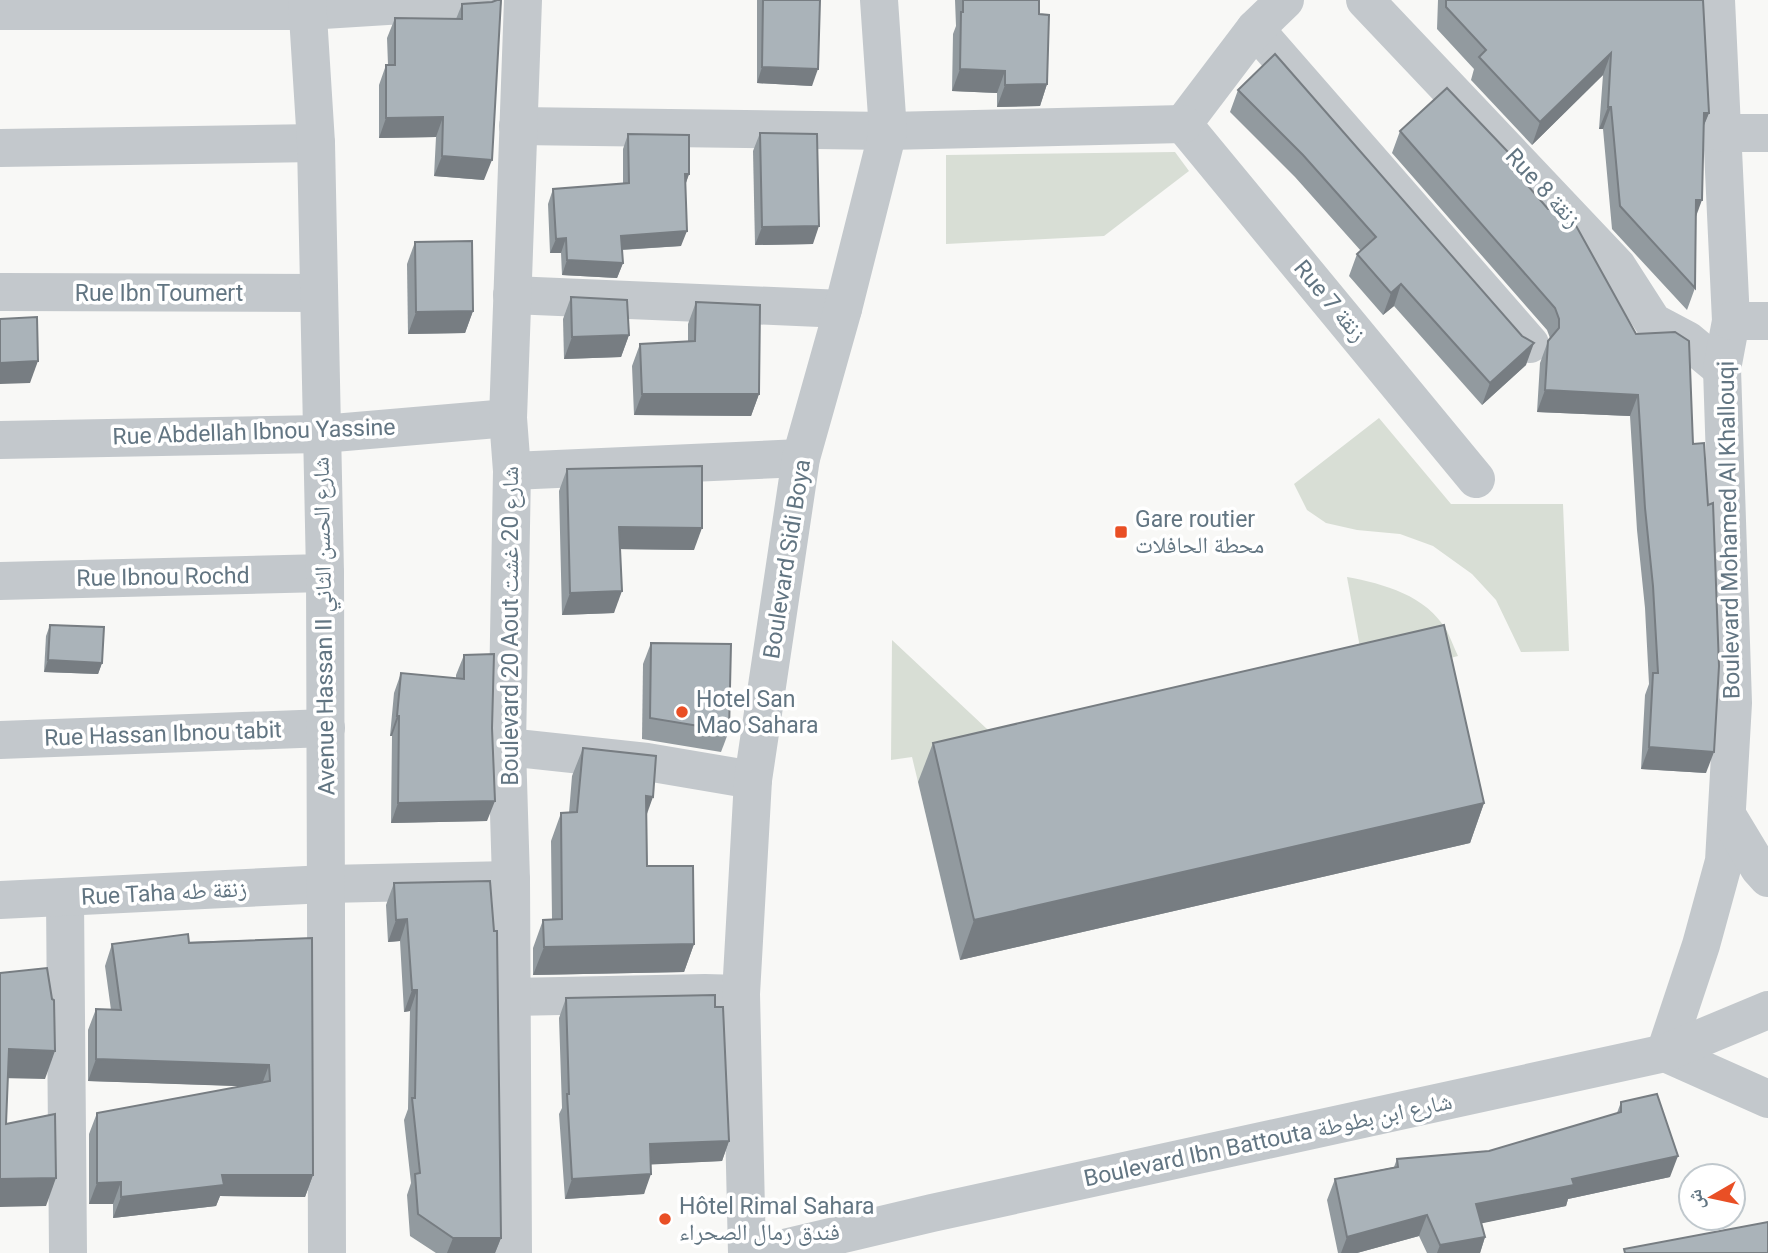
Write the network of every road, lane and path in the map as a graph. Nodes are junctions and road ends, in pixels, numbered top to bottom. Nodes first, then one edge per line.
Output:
1 (483, 0) edge
2 (523, 0) edge
3 (879, 0) edge
4 (1285, 0) edge
5 (1365, 0) edge
6 (1716, 0) edge
7 (307, 5) edge
8 (0, 11) edge
9 (1255, 29) junction
10 (1183, 124) junction
11 (518, 126) junction
12 (888, 131) junction
13 (1722, 133) junction
14 (1768, 133) edge
15 (316, 143) junction
16 (0, 148) edge
17 (0, 292) edge
18 (318, 293) junction
19 (512, 295) junction
20 (843, 309) junction
21 (1731, 321) junction
22 (1768, 321) edge
23 (1530, 344) edge
24 (1722, 369) junction
25 (508, 418) junction
26 (322, 434) junction
27 (0, 440) edge
28 (801, 458) junction
29 (512, 471) junction
30 (1476, 479) dead end
31 (325, 573) junction
32 (0, 581) edge
33 (326, 728) junction
34 (0, 740) edge
35 (507, 747) junction
36 (753, 780) junction
37 (1727, 815) junction
38 (1768, 878) edge
39 (510, 880) junction
40 (327, 884) junction
41 (65, 899) junction
42 (0, 900) edge
43 (741, 994) junction
44 (512, 997) junction
45 (1768, 1010) edge
46 (1665, 1052) junction
47 (1768, 1099) edge
48 (68, 1253) edge
49 (327, 1253) edge
50 (513, 1253) edge
51 (747, 1253) edge
52 (763, 1253) edge

1 - 7 street
2 - 11 street, Boulevard 20 Aout شارع 20 غشت
3 - 12 street, Boulevard Sidi Boya
4 - 9 street
5 - 24 street, Rue 8 زنقة
6 - 13 street, Boulevard Mohamed Al Khallouqi
7 - 8 street
7 - 15 street, Avenue Hassan II شارع الحسن الثاني
9 - 10 street
9 - 23 street
10 - 12 street
10 - 30 street, Rue 7 زنقة
11 - 12 street
11 - 19 street, Boulevard 20 Aout شارع 20 غشت
12 - 20 street, Boulevard Sidi Boya
13 - 14 street
13 - 21 street, Boulevard Mohamed Al Khallouqi
15 - 16 street
15 - 18 street, Avenue Hassan II شارع الحسن الثاني
17 - 18 street, Rue Ibn Toumert
18 - 26 street, Avenue Hassan II شارع الحسن الثاني
19 - 20 street
19 - 25 street, Boulevard 20 Aout شارع 20 غشت
20 - 28 street, Boulevard Sidi Boya
21 - 22 street
21 - 24 street, Boulevard Mohamed Al Khallouqi
24 - 37 street, Boulevard Mohamed Al Khallouqi
25 - 26 street, Rue Abdellah Ibnou Yassine
25 - 29 street, Boulevard 20 Aout شارع 20 غشت
26 - 27 street, Rue Abdellah Ibnou Yassine
26 - 31 street, Avenue Hassan II شارع الحسن الثاني
28 - 29 street
28 - 36 street, Boulevard Sidi Boya
29 - 35 street, Boulevard 20 Aout شارع 20 غشت
31 - 32 street, Rue Ibnou Rochd
31 - 33 street, Avenue Hassan II شارع الحسن الثاني
33 - 34 street, Rue Hassan Ibnou tabit
33 - 40 street, Avenue Hassan II شارع الحسن الثاني
35 - 36 street
35 - 39 street, Boulevard 20 Aout شارع 20 غشت
36 - 43 street, Boulevard Sidi Boya
37 - 38 street
37 - 46 street, Boulevard Mohamed Al Khallouqi
39 - 40 street, Rue Taha زنقة طه
39 - 44 street, Boulevard 20 Aout شارع 20 غشت
40 - 41 street, Rue Taha زنقة طه
40 - 49 street, Avenue Hassan II شارع الحسن الثاني
41 - 42 street, Rue Taha زنقة طه
41 - 48 street
43 - 44 street
43 - 51 street, Boulevard Sidi Boya
44 - 50 street, Boulevard 20 Aout شارع 20 غشت
45 - 46 street, Boulevard Ibn Battouta شارع ابن بطوطة
46 - 47 street
46 - 52 street, Boulevard Ibn Battouta شارع ابن بطوطة

